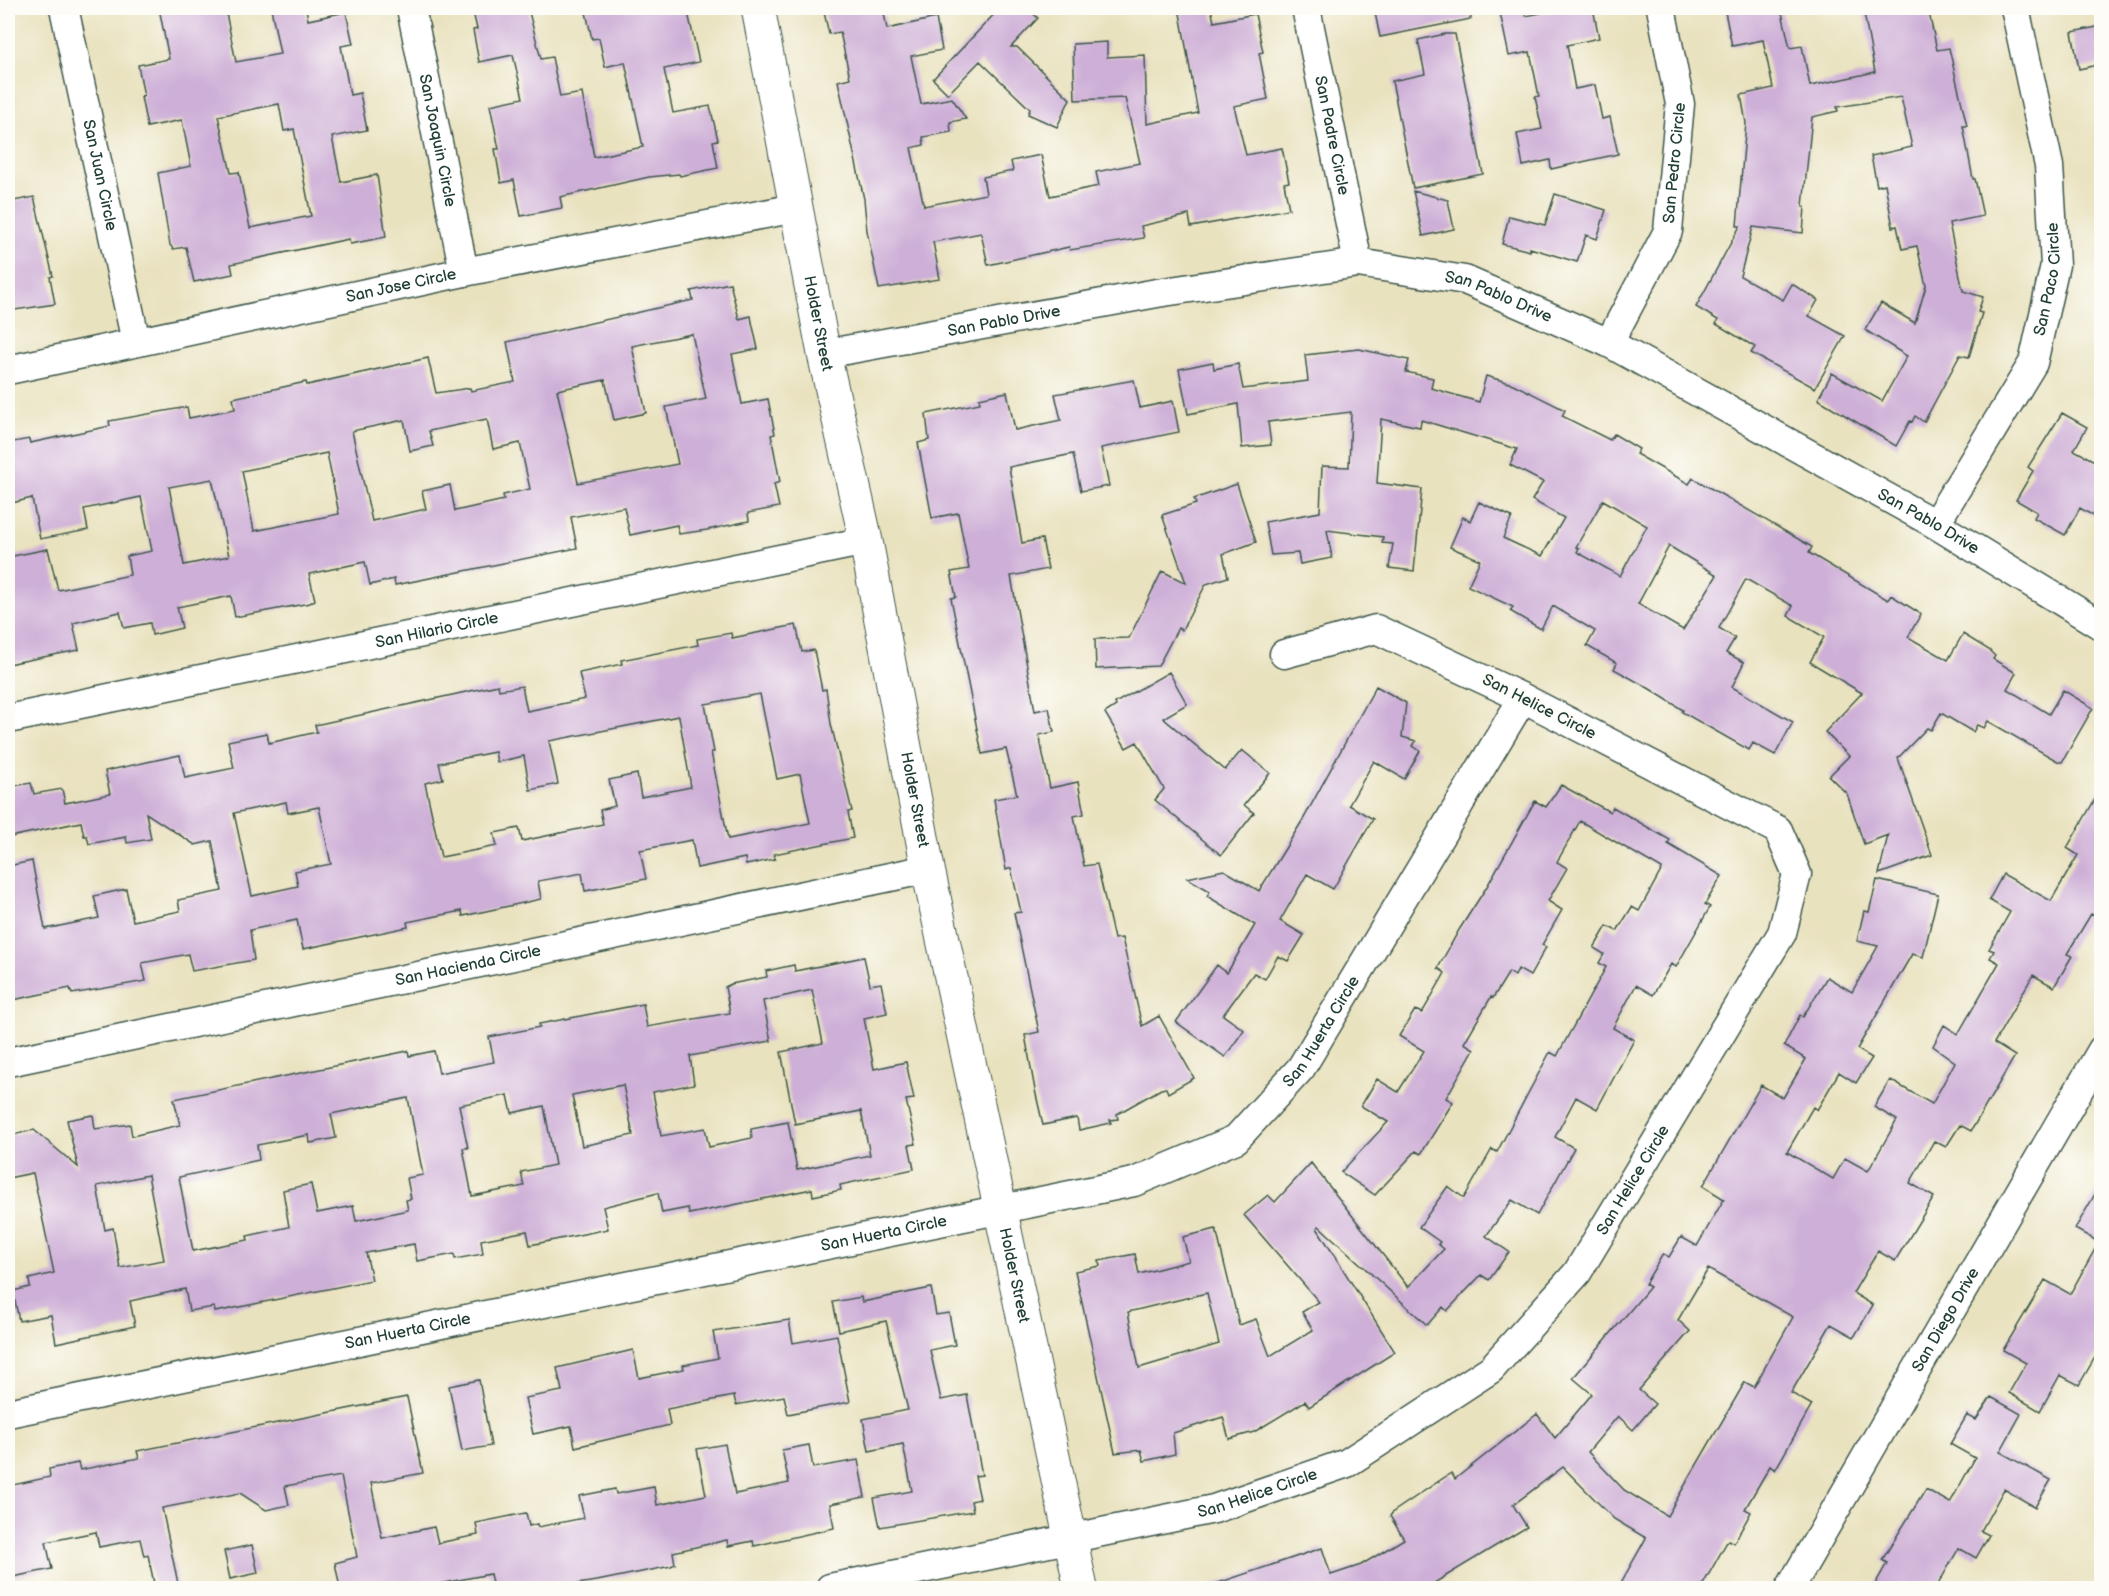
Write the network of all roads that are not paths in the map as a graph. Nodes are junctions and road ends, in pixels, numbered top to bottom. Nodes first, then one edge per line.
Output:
1 (64, 8) edge
2 (411, 8) edge
3 (758, 8) edge
4 (1306, 8) edge
5 (1661, 8) edge
6 (2015, 8) edge
7 (796, 208) junction
8 (1358, 263) junction
9 (464, 272) junction
10 (136, 342) junction
11 (1609, 343) junction
12 (824, 354) junction
13 (8, 370) edge
14 (1935, 524) junction
15 (866, 542) junction
16 (2102, 626) edge
17 (1284, 654) dead end
18 (1523, 698) junction
19 (8, 719) edge
20 (928, 869) junction
21 (2102, 1050) edge
22 (8, 1062) edge
23 (1001, 1211) junction
24 (8, 1413) edge
25 (1072, 1540) junction
26 (1799, 1585) edge
27 (830, 1588) edge
28 (1081, 1588) edge

1 - 10 street, San Juan Circle
2 - 9 street, San Joaquin Circle
3 - 7 street, Holder Street
4 - 8 street, San Padre Circle
5 - 11 street, San Pedro Circle
6 - 14 street, San Paco Circle
7 - 9 street, San Jose Circle
7 - 12 street, Holder Street
8 - 11 street, San Pablo Drive
8 - 12 street, San Pablo Drive
9 - 10 street, San Jose Circle
10 - 13 street, San Jose Circle
11 - 14 street, San Pablo Drive
12 - 15 street, Holder Street
14 - 16 street, San Pablo Drive
15 - 19 street, San Hilario Circle
15 - 20 street, Holder Street
17 - 18 street, San Helice Circle
18 - 23 street, San Huerta Circle
18 - 25 street, San Helice Circle
20 - 22 street, San Hacienda Circle
20 - 23 street, Holder Street
21 - 26 street, San Diego Drive
23 - 24 street, San Huerta Circle
23 - 25 street, Holder Street
25 - 27 street, San Helice Circle
25 - 28 street, Holder Street

